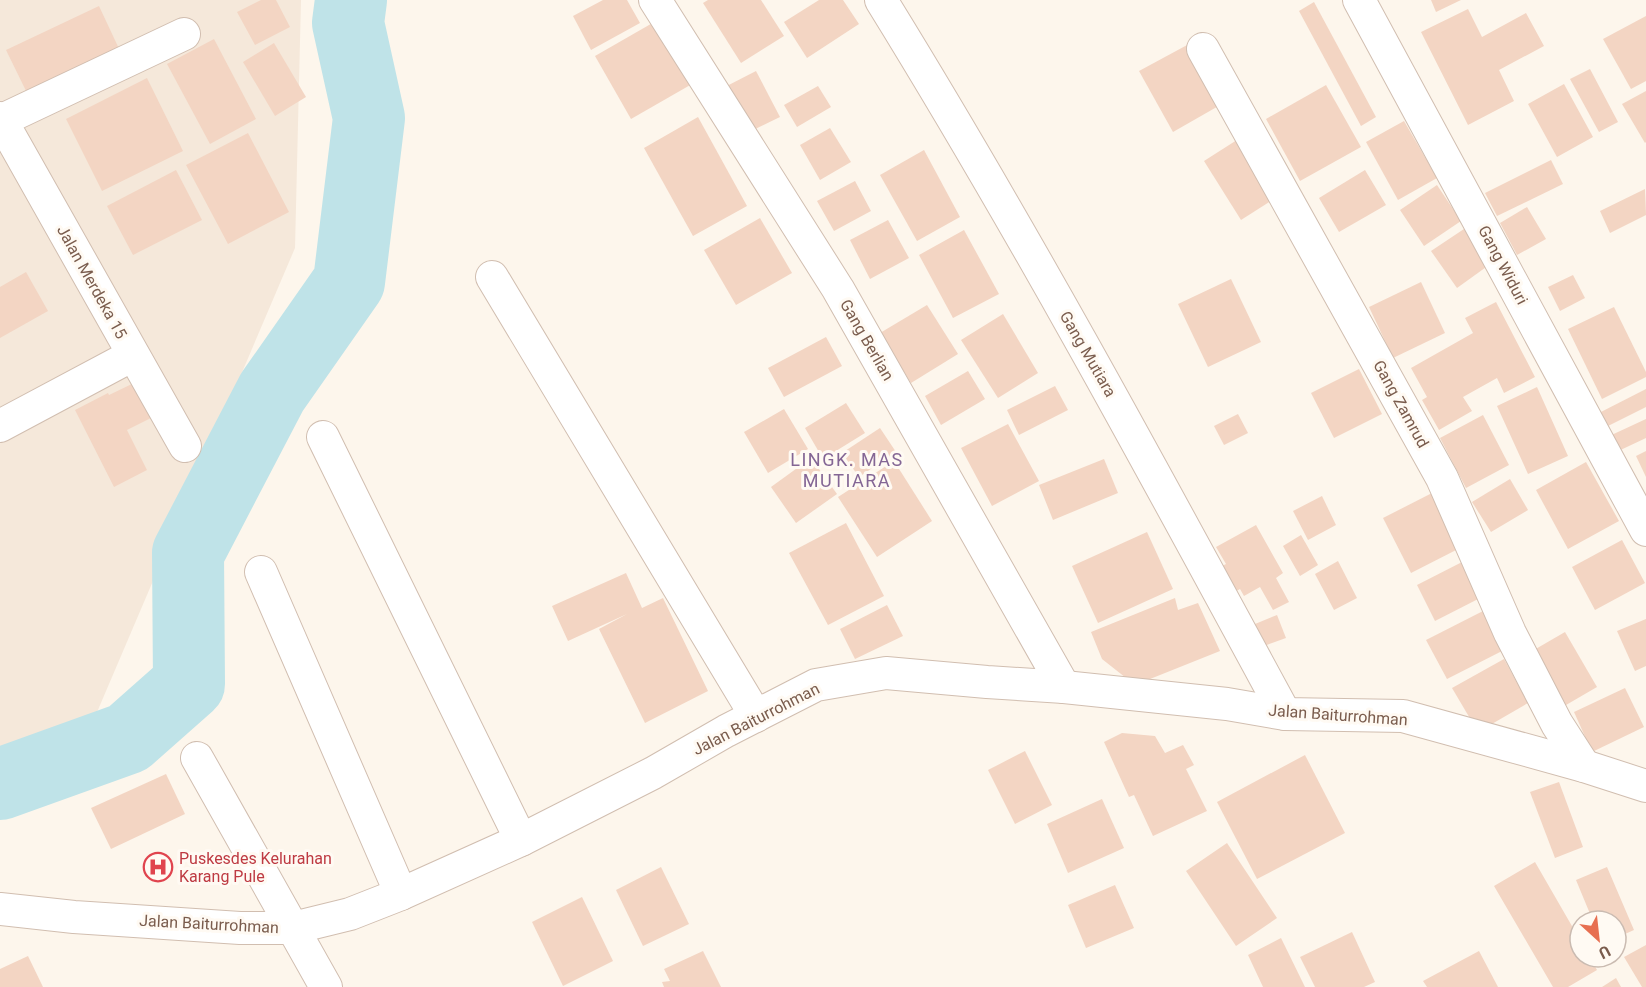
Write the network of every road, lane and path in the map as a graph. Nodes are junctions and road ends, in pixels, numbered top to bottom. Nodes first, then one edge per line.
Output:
1 (655, 0) edge
2 (881, 0) edge
3 (1359, 0) edge
4 (184, 34) dead end
5 (1203, 49) dead end
6 (0, 120) edge
7 (492, 278) dead end
8 (133, 355) junction
9 (0, 426) edge
10 (323, 437) dead end
11 (185, 446) dead end
12 (1646, 530) edge
13 (261, 572) dead end
14 (1064, 687) junction
15 (1285, 714) junction
16 (756, 716) junction
17 (197, 758) dead end
18 (1584, 766) junction
19 (1646, 786) edge
20 (521, 840) junction
21 (401, 894) junction
22 (0, 909) edge
23 (293, 928) junction
24 (326, 987) edge

1 - 14 street, Gang Berlian
2 - 15 street, Gang Mutiara
3 - 12 street, Gang Widuri
4 - 6 street
5 - 18 street, Gang Zamrud
6 - 8 street, Jalan Merdeka 15
7 - 16 street
8 - 9 street
8 - 11 street, Jalan Merdeka 15
10 - 20 street
13 - 21 street
14 - 15 street, Jalan Baiturrohman
14 - 16 street, Jalan Baiturrohman
15 - 18 street, Jalan Baiturrohman
16 - 20 street, Jalan Baiturrohman
17 - 23 street
18 - 19 street, Jalan Baiturrohman
20 - 21 street, Jalan Baiturrohman
21 - 23 street, Jalan Baiturrohman
22 - 23 street, Jalan Baiturrohman
23 - 24 street

